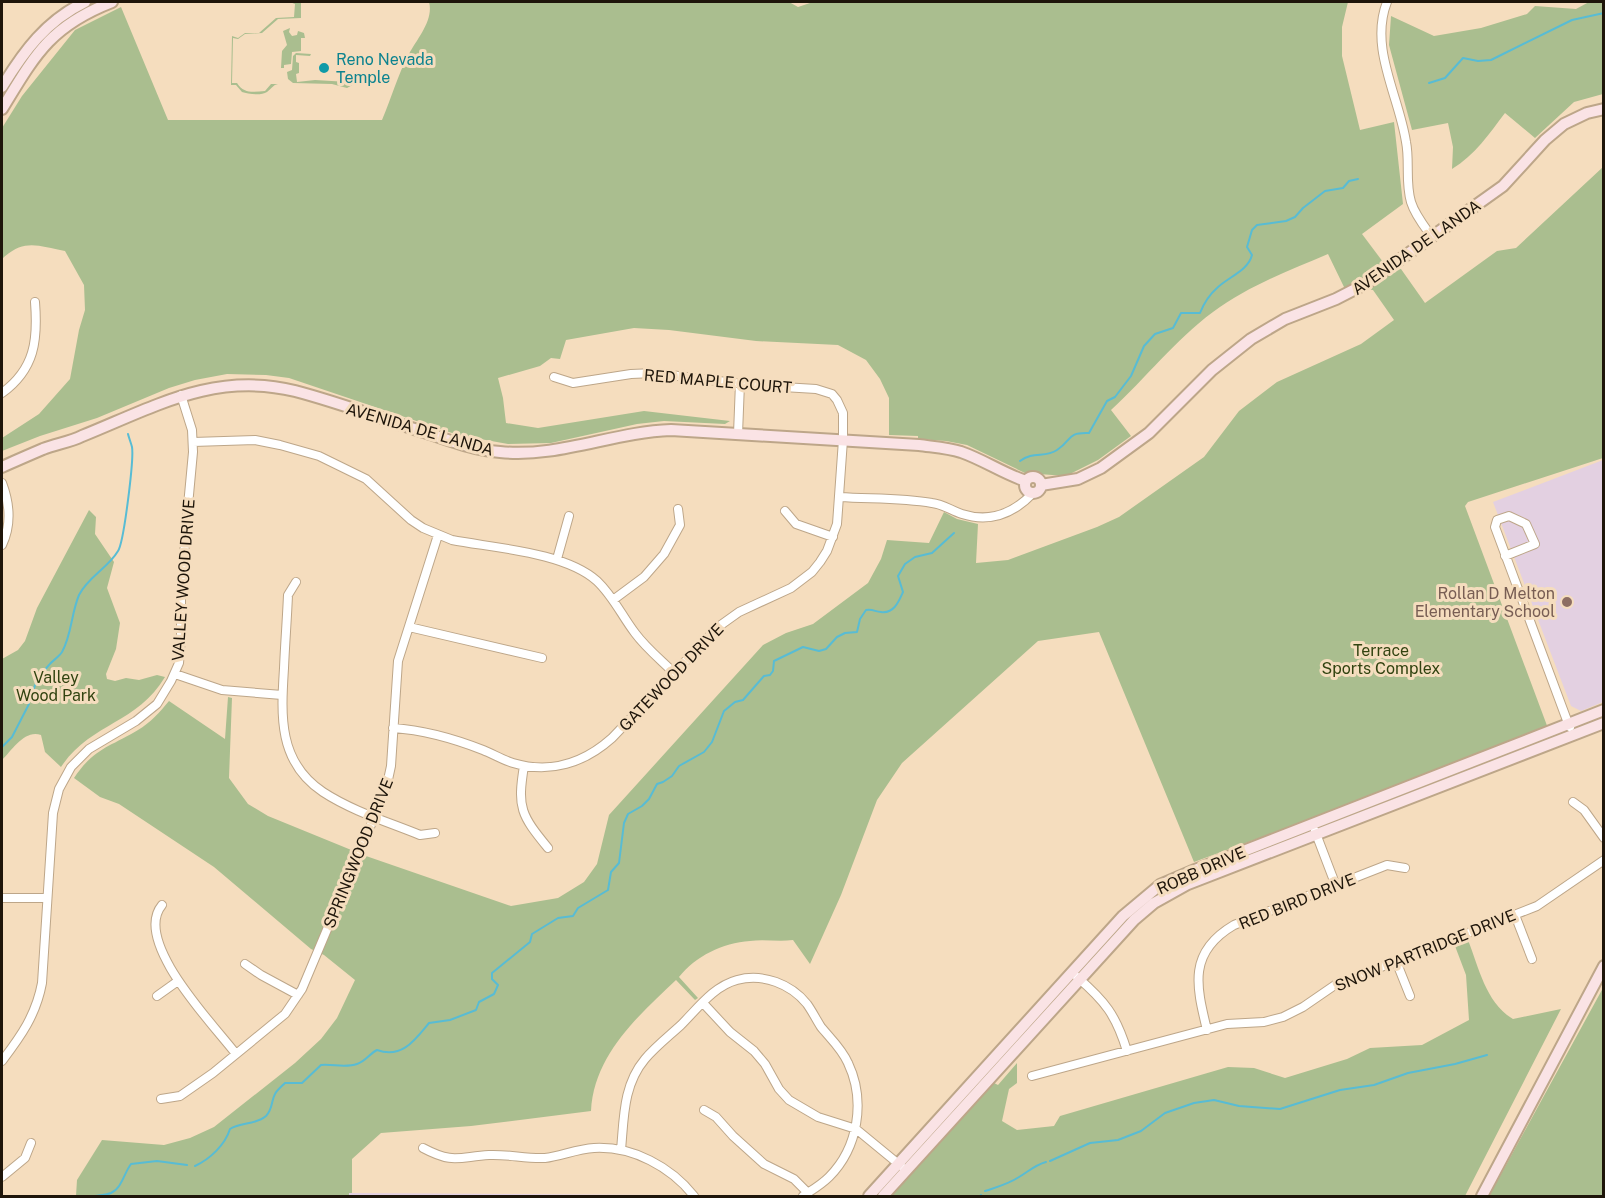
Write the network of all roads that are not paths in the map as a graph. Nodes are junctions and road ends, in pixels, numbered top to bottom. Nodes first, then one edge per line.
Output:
1 (85, 2) edge
2 (112, 2) edge
3 (1387, 2) edge
4 (2, 87) edge
5 (2, 109) edge
6 (1604, 109) edge
7 (1432, 237) junction
8 (35, 302) dead end
9 (554, 377) dead end
10 (740, 383) junction
11 (2, 393) edge
12 (181, 395) junction
13 (738, 434) junction
14 (843, 440) junction
15 (193, 442) junction
16 (2, 467) edge
17 (2, 483) edge
18 (1037, 489) junction
19 (840, 497) junction
20 (678, 509) dead end
21 (785, 511) dead end
22 (569, 516) dead end
23 (438, 535) junction
24 (833, 537) junction
25 (2, 545) edge
26 (1505, 556) junction
27 (557, 559) junction
28 (296, 582) dead end
29 (613, 600) junction
30 (409, 627) junction
31 (542, 658) dead end
32 (674, 673) junction
33 (175, 674) junction
34 (282, 695) junction
35 (1604, 710) edge
36 (1568, 723) junction
37 (1604, 723) edge
38 (393, 728) junction
39 (1572, 735) junction
40 (524, 766) junction
41 (1573, 802) dead end
42 (375, 816) junction
43 (1315, 829) junction
44 (435, 833) dead end
45 (1604, 838) edge
46 (548, 848) dead end
47 (1604, 860) edge
48 (1405, 868) dead end
49 (1336, 885) junction
50 (2, 898) edge
51 (47, 898) junction
52 (162, 905) dead end
53 (1515, 915) junction
54 (1532, 959) dead end
55 (1396, 961) junction
56 (245, 964) dead end
57 (1604, 966) edge
58 (1077, 976) junction
59 (178, 981) junction
60 (298, 995) junction
61 (157, 996) dead end
62 (1410, 996) dead end
63 (703, 1003) junction
64 (1207, 1030) junction
65 (1127, 1051) junction
66 (236, 1054) junction
67 (2, 1061) edge
68 (1032, 1076) dead end
69 (161, 1099) dead end
70 (704, 1110) dead end
71 (855, 1129) junction
72 (31, 1143) dead end
73 (423, 1148) dead end
74 (621, 1150) junction
75 (903, 1168) junction
76 (2, 1177) edge
77 (806, 1195) edge
78 (694, 1197) edge
79 (869, 1197) edge
80 (883, 1197) edge
81 (1482, 1197) edge

1 - 4 street
2 - 5 street
3 - 7 street
6 - 7 street, AVENIDA DE LANDA
7 - 18 street, AVENIDA DE LANDA
8 - 11 street
9 - 10 street, RED MAPLE COURT
10 - 13 street
10 - 14 street, RED MAPLE COURT
12 - 13 street, AVENIDA DE LANDA
12 - 15 street, VALLEY WOOD DRIVE
12 - 16 street, AVENIDA DE LANDA
13 - 14 street, AVENIDA DE LANDA
14 - 18 street, AVENIDA DE LANDA
14 - 19 street, GATEWOOD DRIVE
15 - 23 street
15 - 33 street, VALLEY WOOD DRIVE
17 - 25 street
18 - 19 street
19 - 24 street, GATEWOOD DRIVE
20 - 29 street
21 - 24 street
22 - 27 street
23 - 27 street
23 - 30 street, SPRINGWOOD DRIVE
24 - 32 street, GATEWOOD DRIVE
26 - 26 street
26 - 36 street
27 - 29 street
28 - 34 street
29 - 32 street
30 - 31 street
30 - 38 street, SPRINGWOOD DRIVE
32 - 40 street, GATEWOOD DRIVE
33 - 34 street
33 - 51 street, VALLEY WOOD DRIVE
34 - 42 street
35 - 36 street, ROBB DRIVE
36 - 39 street
36 - 43 street, ROBB DRIVE
37 - 39 street, ROBB DRIVE
38 - 40 street, GATEWOOD DRIVE
38 - 42 street, SPRINGWOOD DRIVE
39 - 43 street, ROBB DRIVE
40 - 46 street
41 - 45 street
42 - 44 street
42 - 60 street, SPRINGWOOD DRIVE
43 - 49 street
43 - 58 street, ROBB DRIVE
47 - 53 street, SNOW PARTRIDGE DRIVE
48 - 49 street, RED BIRD DRIVE
49 - 64 street, RED BIRD DRIVE
50 - 51 street
51 - 67 street, VALLEY WOOD DRIVE
52 - 59 street
53 - 54 street
53 - 55 street, SNOW PARTRIDGE DRIVE
55 - 62 street
55 - 64 street, SNOW PARTRIDGE DRIVE
56 - 60 street
57 - 81 street
58 - 65 street
58 - 75 street, ROBB DRIVE
59 - 61 street
59 - 66 street
60 - 66 street, SPRINGWOOD DRIVE
63 - 71 street
63 - 71 street
63 - 74 street
64 - 65 street, SNOW PARTRIDGE DRIVE
65 - 68 street, SNOW PARTRIDGE DRIVE
66 - 69 street, SPRINGWOOD DRIVE
70 - 77 street
71 - 75 street
71 - 77 street
72 - 76 street
73 - 74 street
74 - 78 street
75 - 79 street, ROBB DRIVE
75 - 80 street, ROBB DRIVE

